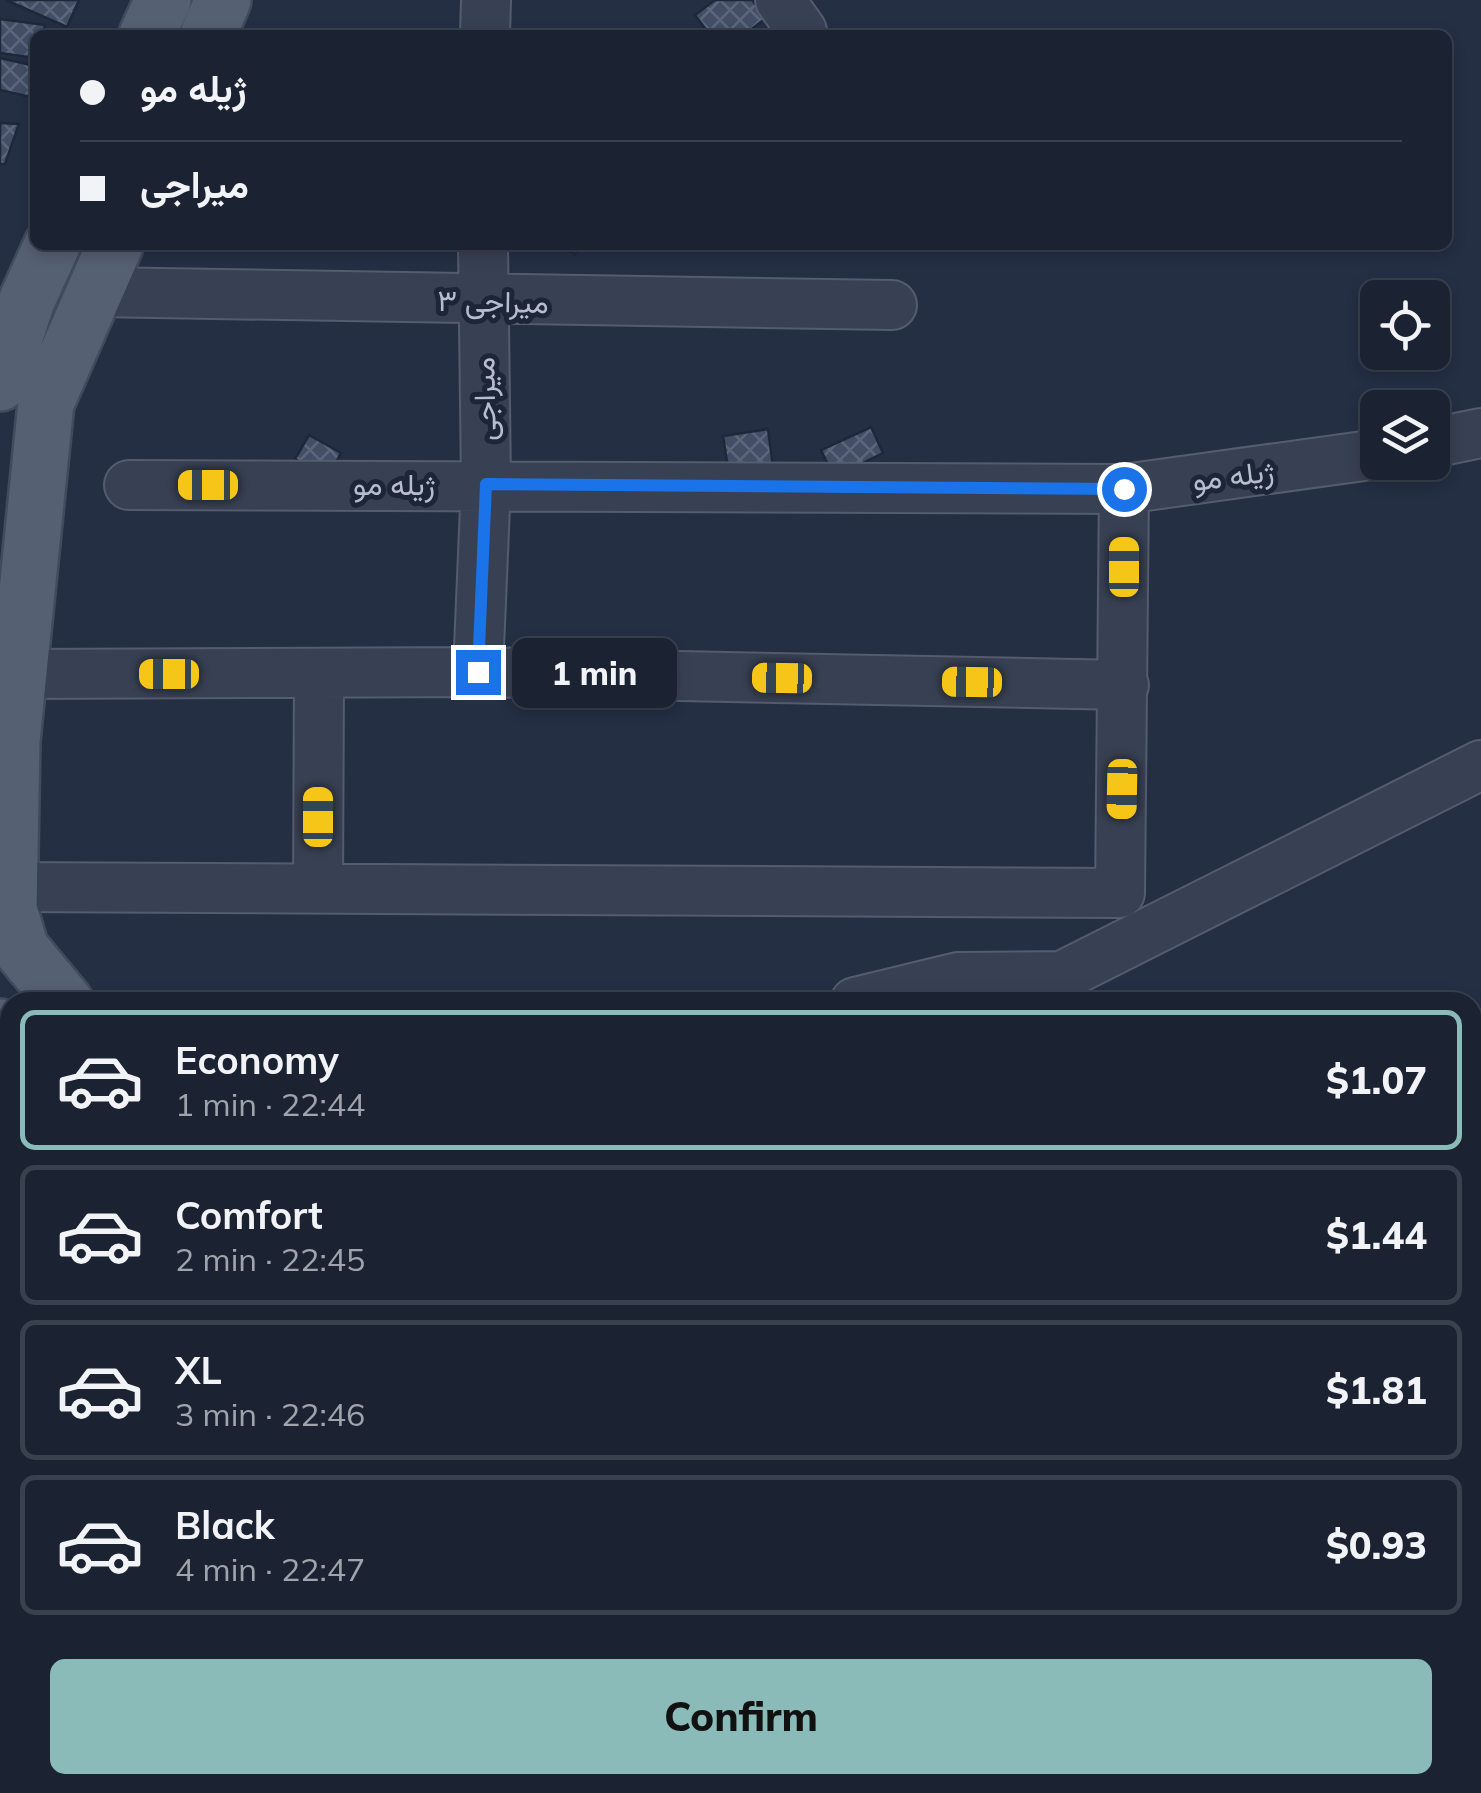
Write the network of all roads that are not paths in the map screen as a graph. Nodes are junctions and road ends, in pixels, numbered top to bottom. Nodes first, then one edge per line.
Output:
1 (163, 0) edge
2 (223, 0) edge
3 (486, 0) edge
4 (149, 30) edge
5 (210, 30) edge
6 (485, 30) edge
7 (48, 250) edge
8 (483, 250) edge
9 (105, 269) edge
10 (14, 296) edge
11 (482, 301) junction
12 (892, 305) dead end
13 (0, 383) edge
14 (1481, 433) edge
15 (1450, 439) edge
16 (1360, 456) edge
17 (486, 484) junction
18 (129, 486) dead end
19 (1124, 489) junction
20 (478, 672) junction
21 (19, 674) junction
22 (318, 675) junction
23 (1124, 684) junction
24 (1481, 765) edge
25 (8, 887) junction
26 (318, 888) junction
27 (56, 992) edge
28 (897, 992) edge

1 - 4 main road
2 - 5 main road
3 - 6 street
7 - 10 main road
8 - 11 street, میراجی
9 - 11 street, میراجی ۳
9 - 21 main road
10 - 13 main road
11 - 12 street, میراجی ۳
11 - 17 street, میراجی
14 - 15 street
16 - 19 street, ژیله مو
17 - 18 street, ژیله مو
17 - 19 street, ژیله مو
17 - 20 street, میراجی
19 - 23 street
20 - 22 street
20 - 23 street
21 - 22 street
21 - 25 main road
22 - 26 street
23 - 26 street
24 - 28 street
25 - 26 street
25 - 27 main road

